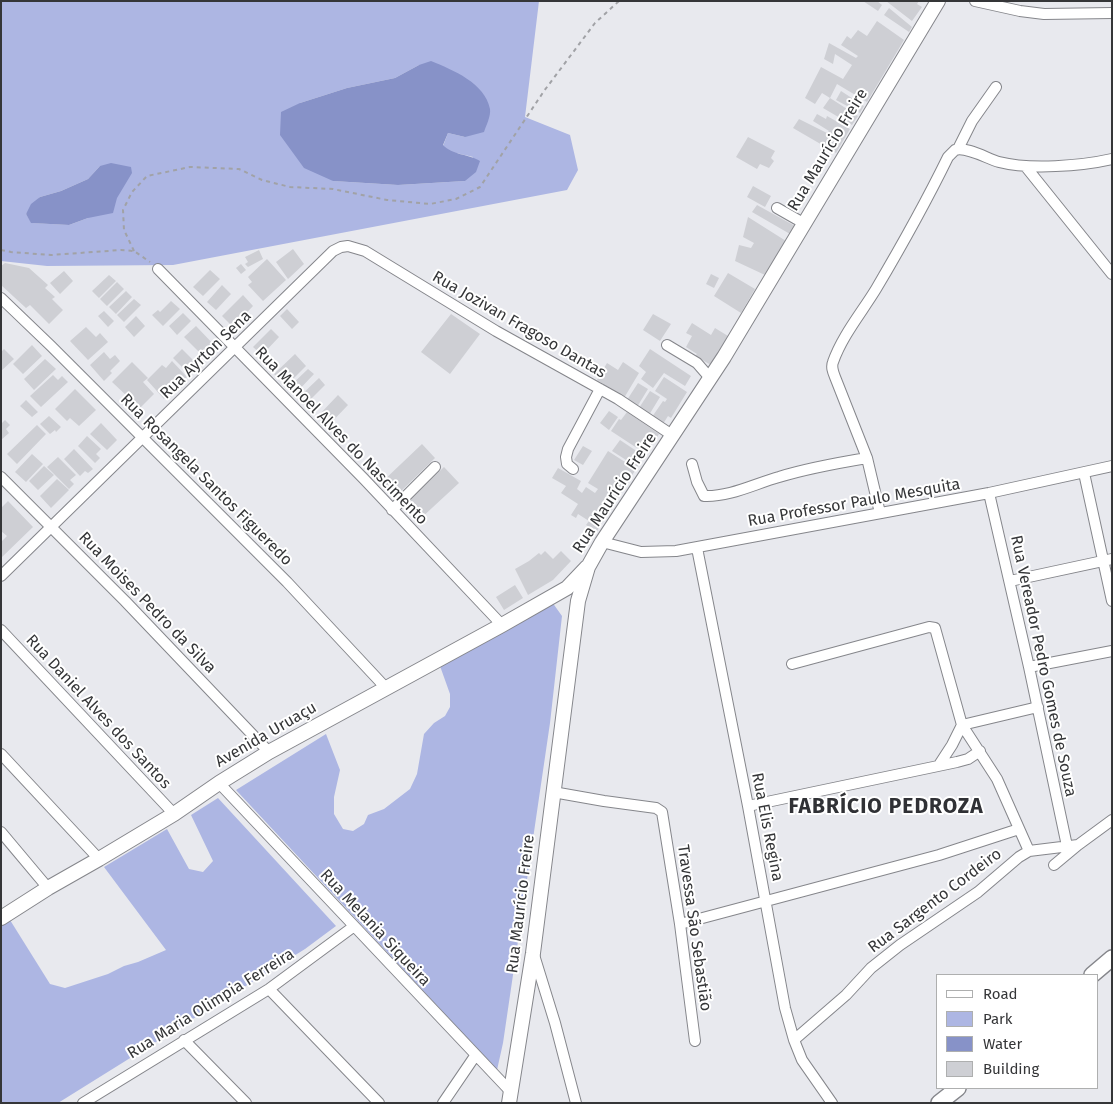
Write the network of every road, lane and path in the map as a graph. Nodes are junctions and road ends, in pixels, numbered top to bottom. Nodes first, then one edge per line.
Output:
1 (619, 1) edge
2 (938, 1) edge
3 (975, 1) edge
4 (1112, 13) edge
5 (996, 87) dead end
6 (958, 149) junction
7 (1112, 159) edge
8 (1026, 167) junction
9 (777, 208) dead end
10 (804, 224) junction
11 (348, 246) joint
12 (1, 250) edge
13 (134, 251) junction
14 (158, 269) joint
15 (1112, 274) edge
16 (1, 298) edge
17 (667, 345) dead end
18 (235, 348) junction
19 (710, 378) junction
20 (600, 389) junction
21 (672, 436) junction
22 (142, 438) junction
23 (867, 458) junction
24 (692, 464) dead end
25 (1112, 466) edge
26 (435, 467) dead end
27 (573, 469) dead end
28 (1084, 473) junction
29 (1, 477) edge
30 (989, 493) junction
31 (392, 510) junction
32 (880, 513) junction
33 (50, 526) junction
34 (602, 542) junction
35 (696, 548) junction
36 (1107, 560) edge
37 (588, 567) junction
38 (1, 576) edge
39 (1010, 581) junction
40 (556, 594) junction
41 (1112, 602) edge
42 (576, 615) junction
43 (502, 625) junction
44 (1, 630) edge
45 (1112, 651) edge
46 (792, 664) dead end
47 (1029, 667) junction
48 (386, 688) junction
49 (1038, 707) junction
50 (962, 725) junction
51 (980, 751) junction
52 (269, 752) junction
53 (1, 754) edge
54 (938, 765) junction
55 (219, 783) junction
56 (553, 792) junction
57 (748, 806) junction
58 (174, 814) junction
59 (1112, 820) edge
60 (1019, 829) junction
61 (1, 832) edge
62 (1078, 845) junction
63 (1067, 846) junction
64 (1029, 852) junction
65 (99, 860) junction
66 (1054, 864) dead end
67 (48, 888) junction
68 (766, 900) junction
69 (1, 918) edge
70 (680, 924) junction
71 (353, 927) junction
72 (533, 953) junction
73 (1112, 958) edge
74 (1093, 974) edge
75 (268, 989) junction
76 (184, 1040) junction
77 (794, 1040) junction
78 (695, 1041) dead end
79 (475, 1056) junction
80 (957, 1089) edge
81 (510, 1098) edge
82 (83, 1103) edge
83 (246, 1103) edge
84 (379, 1103) edge
85 (443, 1103) edge
86 (576, 1103) edge
87 (832, 1103) edge
88 (939, 1103) edge

1 - 13 path
2 - 10 street, Rua Maurício Freire
3 - 4 street
5 - 6 street
6 - 8 street
6 - 23 street
7 - 8 street
8 - 15 street
9 - 10 street
10 - 19 street, Rua Maurício Freire
11 - 18 street, Rua Ayrton Sena
11 - 20 street, Rua Jozivan Fragoso Dantas
12 - 13 path
13 - 14 path
14 - 18 street, Rua Manoel Alves do Nascimento
16 - 22 street, Rua Rosangela Santos Figueredo
17 - 19 street
18 - 22 street, Rua Ayrton Sena
18 - 31 street, Rua Manoel Alves do Nascimento
19 - 21 street, Rua Maurício Freire
20 - 21 street, Rua Jozivan Fragoso Dantas
20 - 27 street
21 - 34 street, Rua Maurício Freire
22 - 33 street, Rua Ayrton Sena
22 - 48 street, Rua Rosangela Santos Figueredo
23 - 24 street
23 - 32 street
25 - 28 street, Rua Professor Paulo Mesquita
26 - 31 street
28 - 30 street, Rua Professor Paulo Mesquita
28 - 36 street
29 - 33 street, Rua Moises Pedro da Silva
30 - 32 street, Rua Professor Paulo Mesquita
30 - 39 street, Rua Vereador Pedro Gomes de Souza
31 - 43 street, Rua Manoel Alves do Nascimento
32 - 35 street, Rua Professor Paulo Mesquita
33 - 38 street, Rua Ayrton Sena
33 - 52 street, Rua Moises Pedro da Silva
34 - 35 street, Rua Professor Paulo Mesquita
34 - 37 street, Rua Maurício Freire
35 - 57 street, Rua Elis Regina
36 - 39 street
36 - 41 street
37 - 40 street, Avenida Uruaçu
37 - 42 street, Rua Maurício Freire
39 - 47 street, Rua Vereador Pedro Gomes de Souza
40 - 42 street
40 - 43 street, Avenida Uruaçu
42 - 56 street, Rua Maurício Freire
43 - 48 street, Avenida Uruaçu
44 - 58 street, Rua Daniel Alves dos Santos
45 - 47 street
46 - 50 street
47 - 49 street, Rua Vereador Pedro Gomes de Souza
48 - 52 street, Avenida Uruaçu
49 - 50 street
49 - 63 street, Rua Vereador Pedro Gomes de Souza
50 - 51 street
50 - 54 street
51 - 54 street
51 - 60 street
52 - 55 street, Avenida Uruaçu
53 - 65 street
54 - 57 street
55 - 58 street, Avenida Uruaçu
55 - 71 street, Rua Melania Siqueira
56 - 70 street, Travessa São Sebastião
56 - 72 street, Rua Maurício Freire
57 - 68 street, Rua Elis Regina
58 - 65 street, Avenida Uruaçu
59 - 62 street
60 - 64 street
60 - 68 street
61 - 67 street
62 - 63 street, Rua Sargento Cordeiro
62 - 66 street
63 - 64 street, Rua Sargento Cordeiro
64 - 77 street, Rua Sargento Cordeiro
65 - 67 street, Avenida Uruaçu
67 - 69 street, Avenida Uruaçu
68 - 70 street
68 - 77 street, Rua Elis Regina
70 - 78 street, Travessa São Sebastião
71 - 75 street, Rua Maria Olimpia Ferreira
71 - 79 street, Rua Melania Siqueira
72 - 81 street, Rua Maurício Freire
72 - 86 street
73 - 74 main road
75 - 76 street, Rua Maria Olimpia Ferreira
75 - 84 street
76 - 82 street, Rua Maria Olimpia Ferreira
76 - 83 street
77 - 87 street, Rua Elis Regina
79 - 81 street, Rua Melania Siqueira
79 - 85 street
80 - 88 main road

